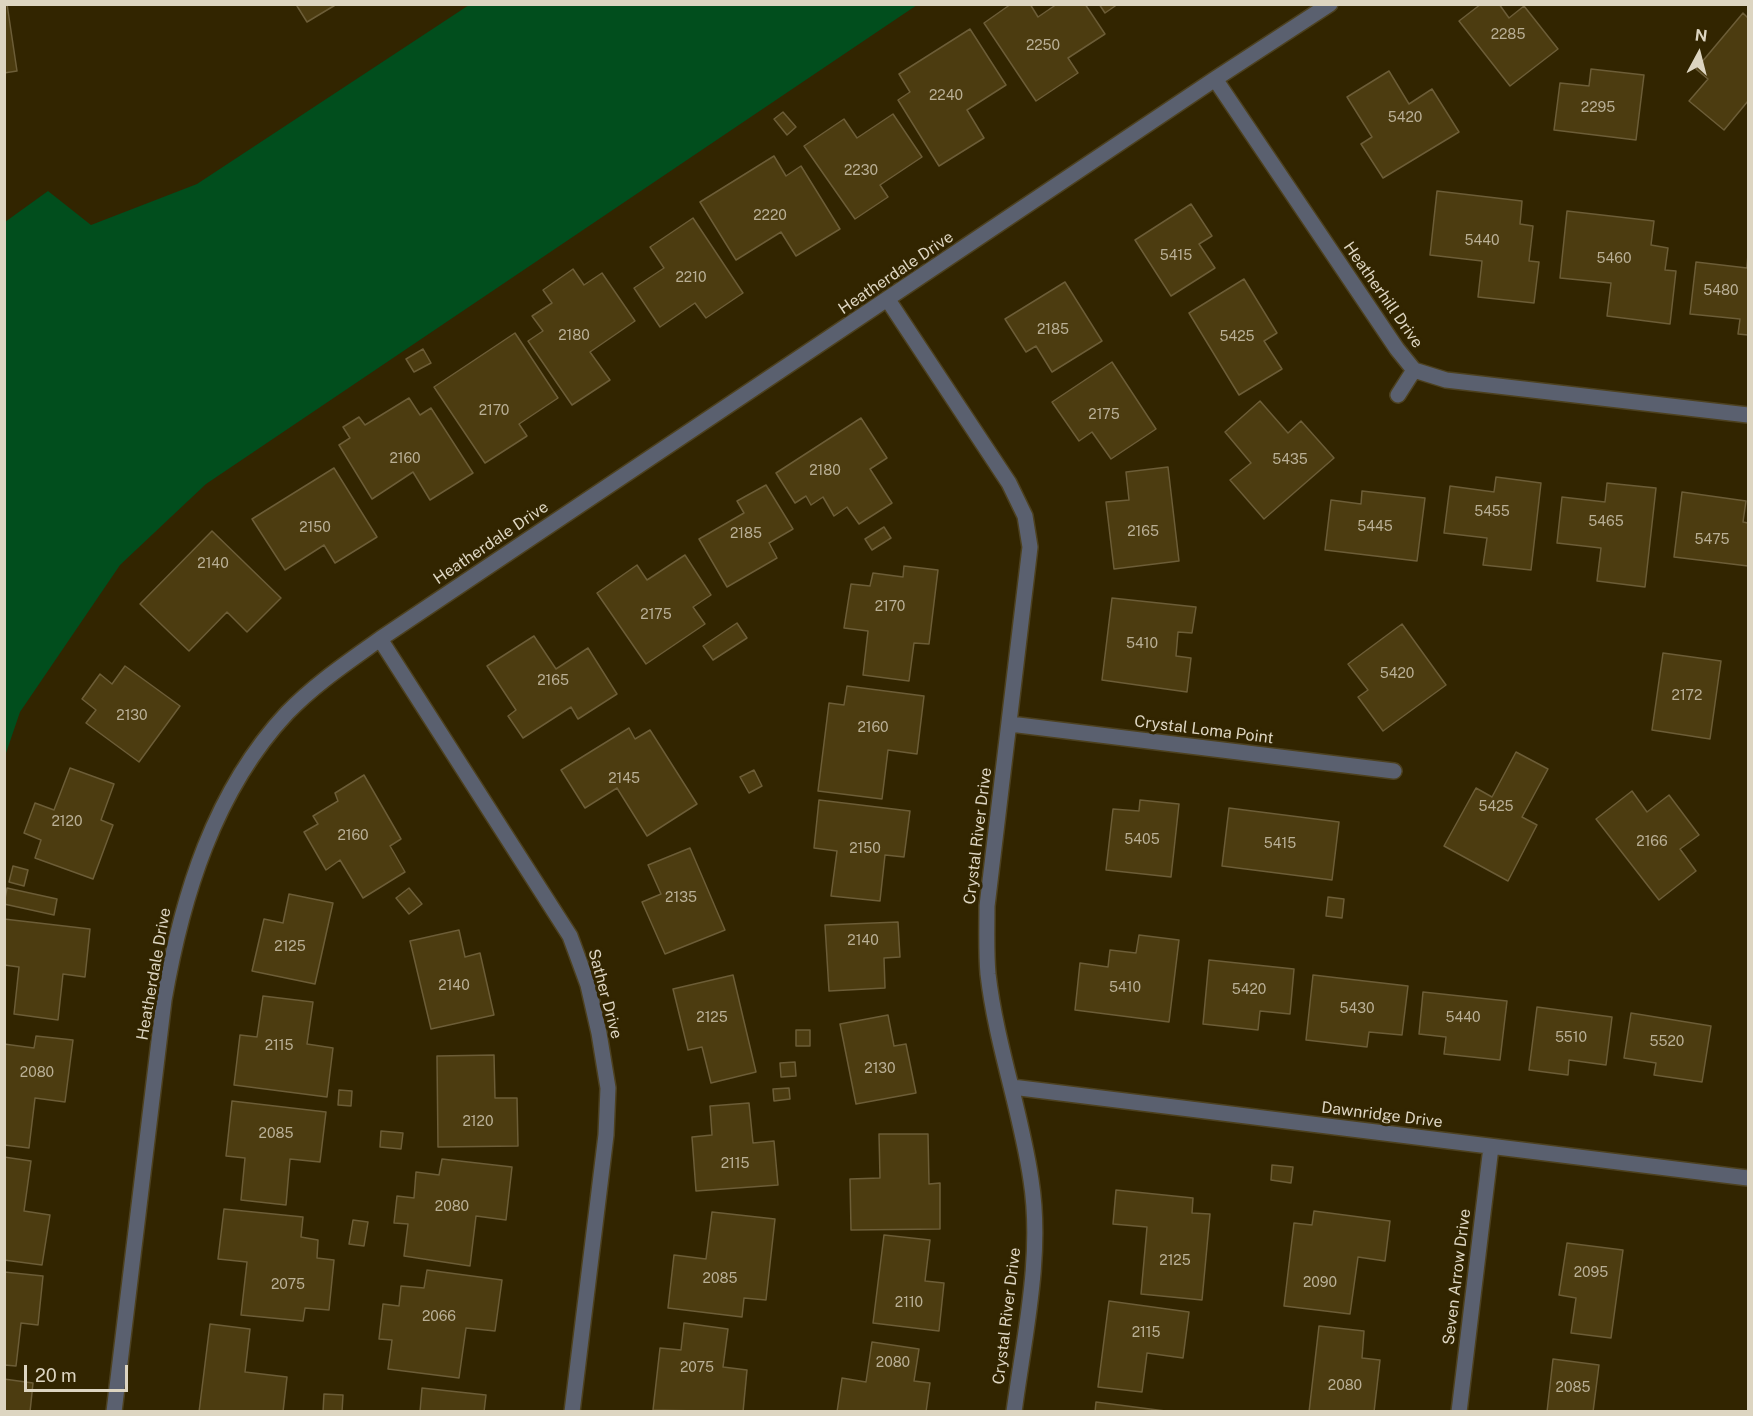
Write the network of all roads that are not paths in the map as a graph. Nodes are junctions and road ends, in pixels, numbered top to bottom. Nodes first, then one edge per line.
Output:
1 (1330, 4) edge
2 (1215, 79) junction
3 (888, 300) junction
4 (1414, 369) junction
5 (1398, 395) dead end
6 (1749, 415) edge
7 (380, 639) junction
8 (1010, 724) junction
9 (1394, 771) dead end
10 (1012, 1087) junction
11 (1491, 1147) junction
12 (1749, 1178) edge
13 (114, 1412) edge
14 (572, 1412) edge
15 (1014, 1412) edge
16 (1459, 1412) edge

1 - 2 street, Heatherdale Drive
2 - 3 street, Heatherdale Drive
2 - 4 street, Heatherhill Drive
3 - 7 street, Heatherdale Drive
3 - 8 street, Crystal River Drive
4 - 5 street
4 - 6 street, Heatherhill Drive
7 - 13 street, Heatherdale Drive
7 - 14 street, Sather Drive
8 - 9 street, Crystal Loma Point
8 - 10 street, Crystal River Drive
10 - 11 street, Dawnridge Drive
10 - 15 street, Crystal River Drive
11 - 12 street, Dawnridge Drive
11 - 16 street, Seven Arrow Drive

